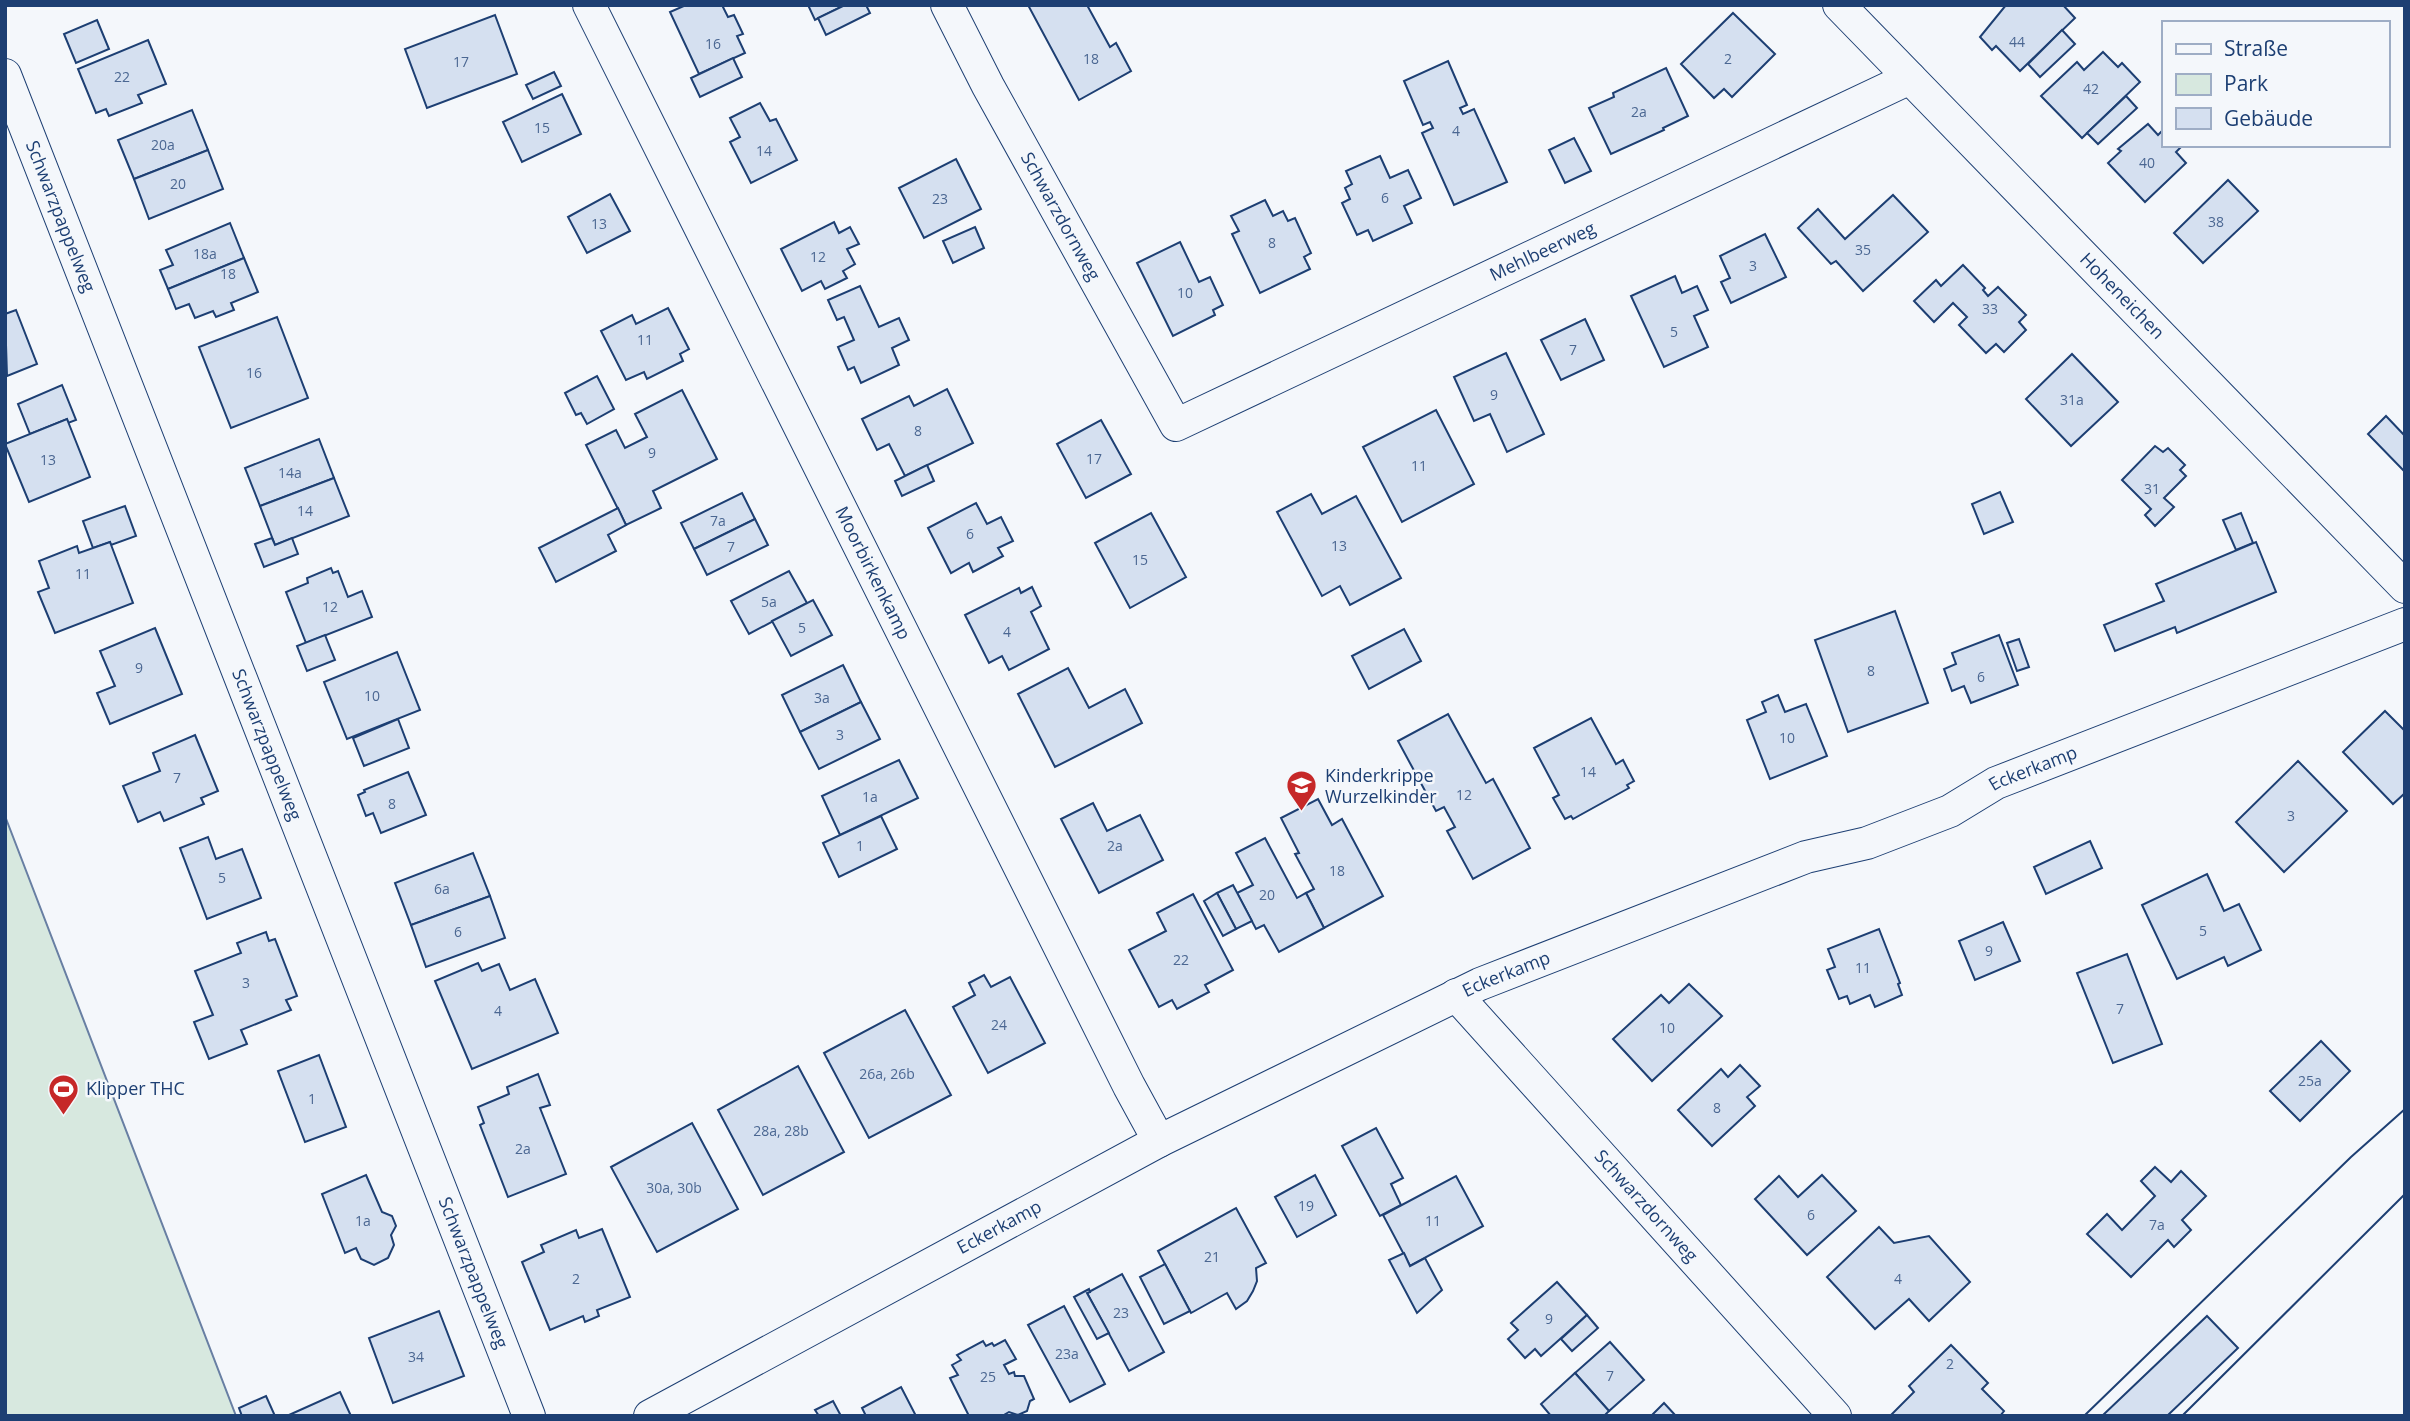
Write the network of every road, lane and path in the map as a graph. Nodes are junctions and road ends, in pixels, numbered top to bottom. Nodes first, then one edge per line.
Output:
1 (589, 5) edge
2 (947, 5) edge
3 (1839, 5) edge
4 (5, 75) edge
5 (1910, 78) junction
6 (1176, 425) joint
7 (2405, 587) edge
8 (2405, 624) edge
9 (1456, 995) junction
10 (1159, 1141) junction
11 (529, 1416) edge
12 (650, 1416) edge
13 (1835, 1416) edge

1 - 10 street, Moorbirkenkamp
2 - 6 street, Schwarzdornweg
3 - 5 street, Hoheneichen
4 - 11 street, Schwarzpappelweg
5 - 6 street, Mehlbeerweg
5 - 7 street, Hoheneichen
8 - 9 street, Eckerkamp
9 - 10 street, Eckerkamp
9 - 13 street, Schwarzdornweg
10 - 12 street, Eckerkamp

